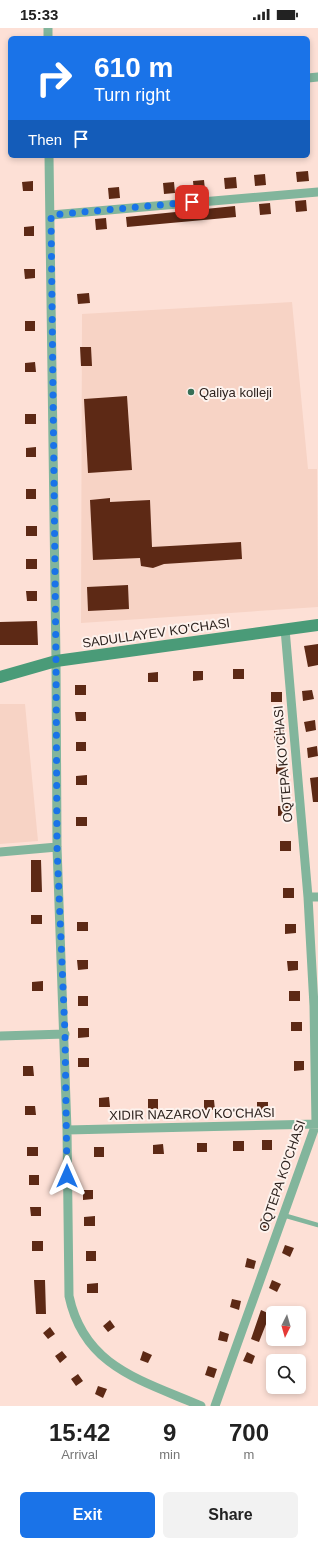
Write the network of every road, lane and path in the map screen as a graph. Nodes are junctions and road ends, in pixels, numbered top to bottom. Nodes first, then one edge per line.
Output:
1 (50, 158) edge
2 (318, 192) edge
3 (51, 215) junction
4 (318, 625) edge
5 (285, 629) junction
6 (56, 661) junction
7 (0, 677) edge
8 (57, 847) junction
9 (0, 852) edge
10 (308, 897) junction
11 (318, 897) edge
12 (65, 1034) junction
13 (0, 1036) edge
14 (317, 1124) edge
15 (67, 1130) junction
16 (283, 1215) junction
17 (318, 1224) edge
18 (200, 1406) edge
19 (215, 1406) edge

1 - 3 street
2 - 3 street
3 - 6 street
4 - 5 main road, SADULLAYEV KO'CHASI
5 - 6 main road, SADULLAYEV KO'CHASI
5 - 10 street, OQTEPA KO'CHASI
6 - 7 main road, SADULLAYEV KO'CHASI
6 - 8 street
8 - 9 street
8 - 12 street
10 - 11 street
10 - 14 street, OQTEPA KO'CHASI
12 - 13 street
12 - 15 street
14 - 15 street, XIDIR NAZAROV KO'CHASI
14 - 16 street, OQTEPA KO'CHASI
15 - 18 street
16 - 17 lane
16 - 19 street, OQTEPA KO'CHASI

